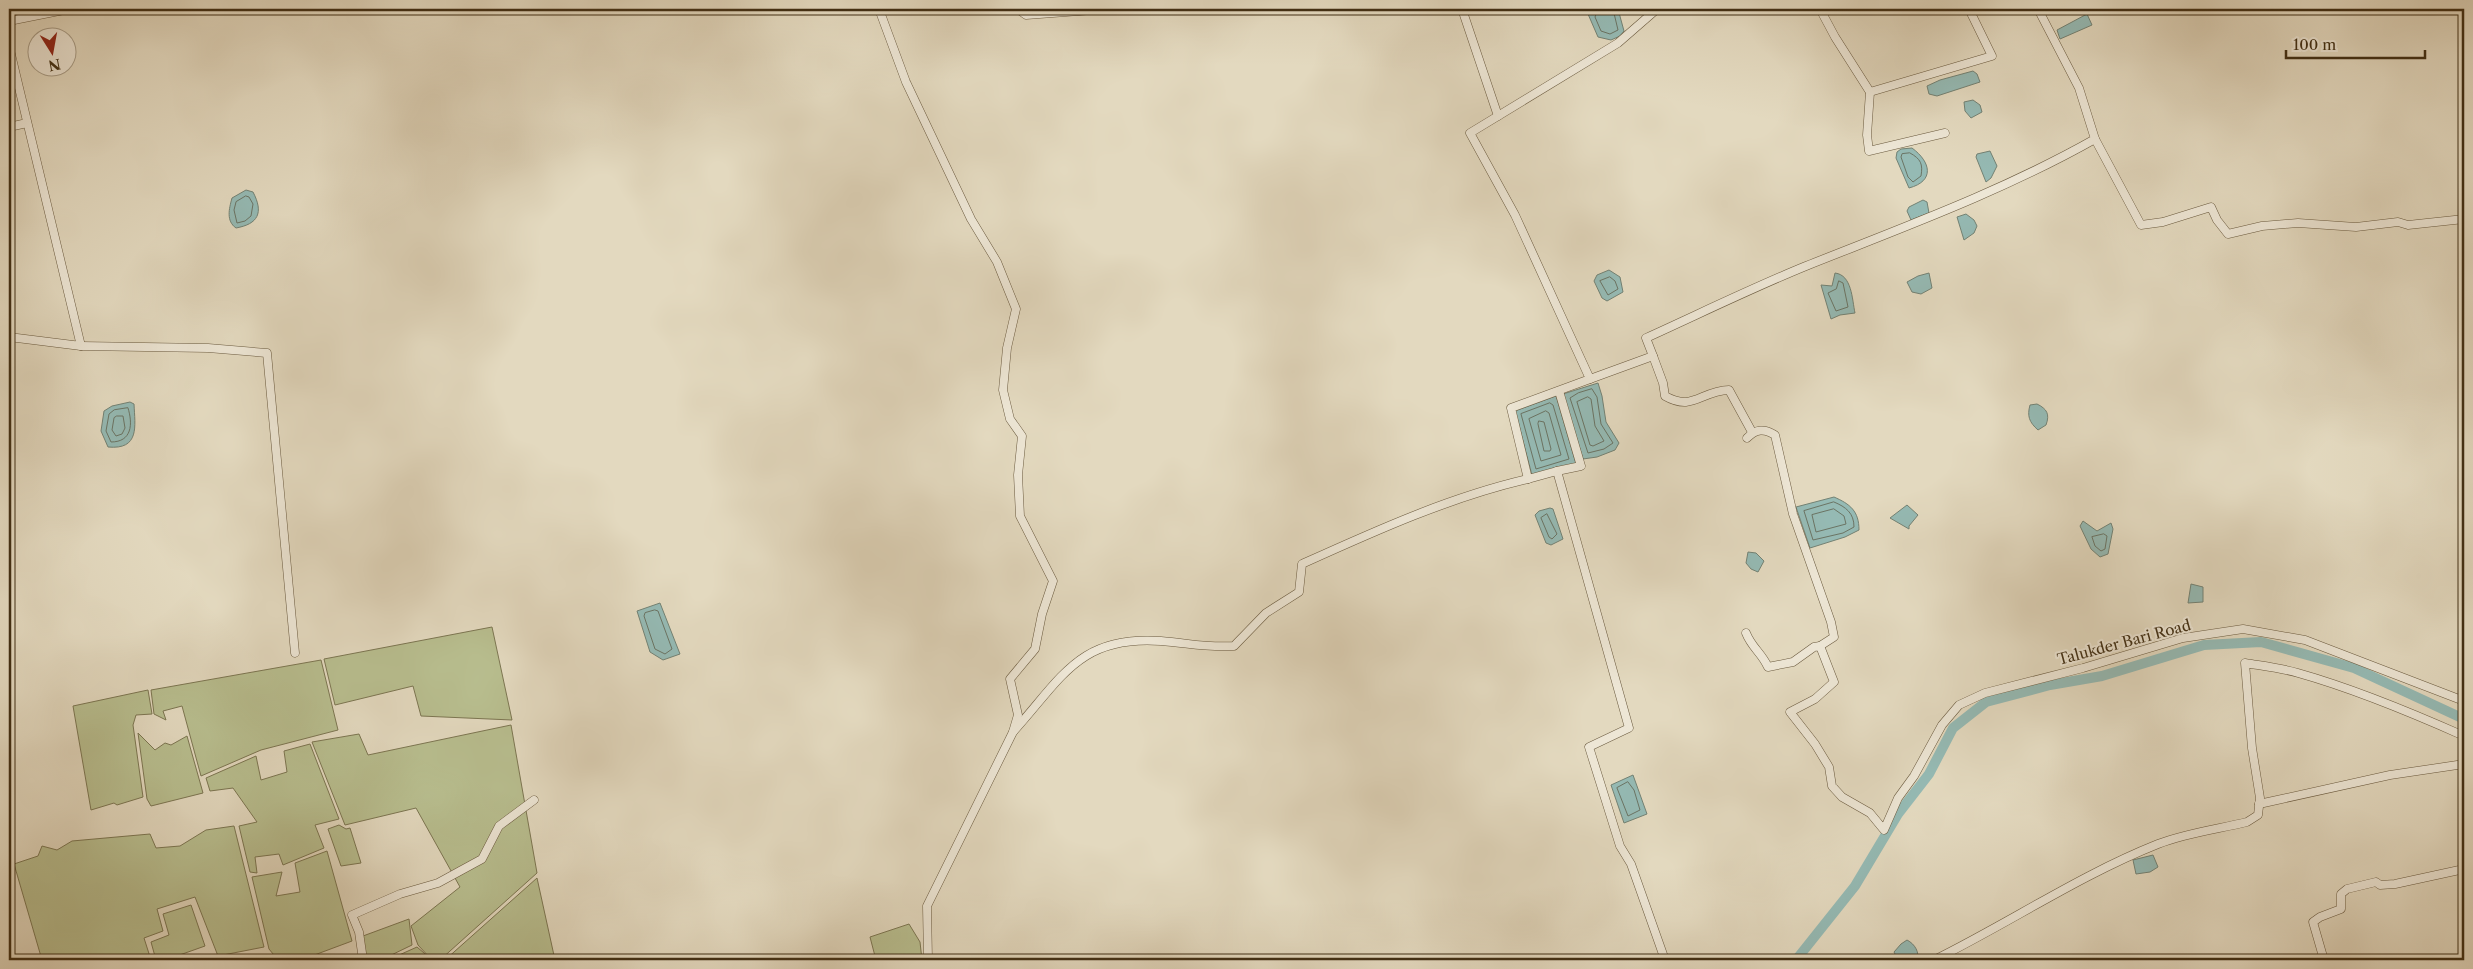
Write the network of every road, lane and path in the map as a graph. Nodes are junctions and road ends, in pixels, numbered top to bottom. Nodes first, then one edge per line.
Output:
1 (69, 9) edge
2 (879, 9) edge
3 (1018, 9) edge
4 (1106, 9) edge
5 (1462, 9) edge
6 (1657, 9) edge
7 (1820, 9) edge
8 (1969, 9) edge
9 (2038, 9) edge
10 (9, 21) edge
11 (9, 46) edge
12 (1870, 92) junction
13 (1498, 116) junction
14 (27, 124) junction
15 (9, 127) edge
16 (1945, 133) dead end
17 (2095, 139) junction
18 (2464, 219) edge
19 (9, 337) edge
20 (80, 346) junction
21 (1653, 356) junction
22 (1590, 379) junction
23 (1559, 391) junction
24 (1557, 471) junction
25 (1528, 479) junction
26 (1746, 633) dead end
27 (1820, 646) junction
28 (296, 653) dead end
29 (2464, 701) edge
30 (1013, 732) junction
31 (2464, 736) edge
32 (2464, 764) edge
33 (534, 800) dead end
34 (2259, 804) junction
35 (2464, 869) edge
36 (363, 960) edge
37 (928, 960) edge
38 (1665, 960) edge
39 (1934, 960) edge
40 (2324, 960) edge

1 - 10 street
2 - 30 street
3 - 4 street
5 - 13 street
6 - 13 street
7 - 12 street
8 - 12 street
9 - 17 street
11 - 14 street
12 - 16 street
13 - 22 street
14 - 15 street
14 - 20 street
17 - 18 street
17 - 21 street
19 - 20 street
20 - 28 street
21 - 22 street
21 - 27 street
22 - 23 street
23 - 24 street
23 - 25 street
24 - 25 street
24 - 38 street
25 - 30 street
26 - 27 street
27 - 29 street, Talukder Bari Road
30 - 37 street
31 - 34 street
32 - 34 street
33 - 36 street
34 - 39 street
35 - 40 street

